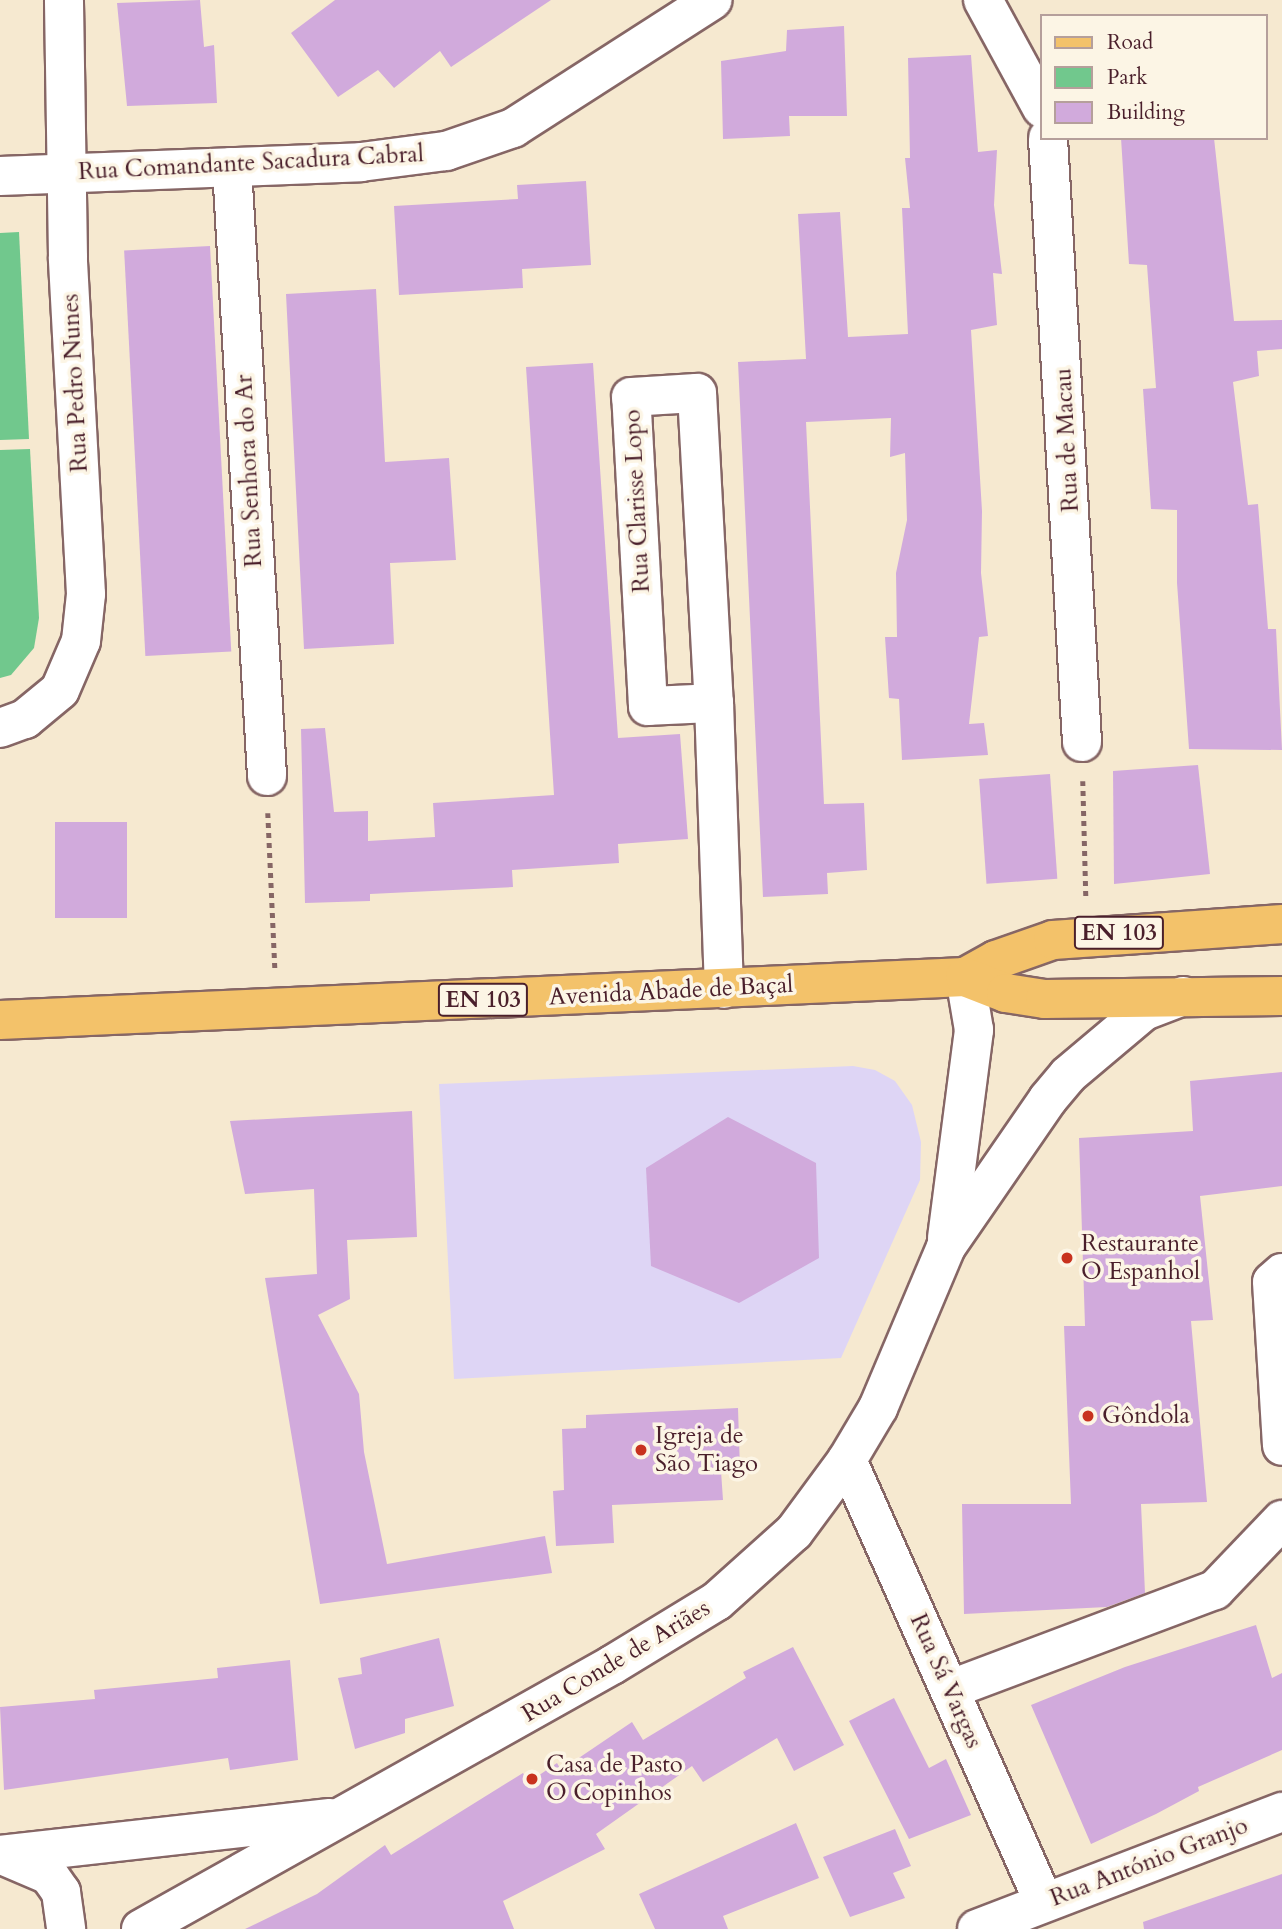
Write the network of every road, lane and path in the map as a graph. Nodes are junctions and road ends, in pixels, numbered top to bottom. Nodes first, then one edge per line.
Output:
1 (64, 0) edge
2 (712, 0) edge
3 (980, 1) edge
4 (1040, 105) edge
5 (1048, 140) edge
6 (232, 167) junction
7 (68, 173) junction
8 (0, 176) edge
9 (714, 703) junction
10 (0, 728) edge
11 (1082, 742) joint
12 (267, 776) joint
13 (1282, 924) edge
14 (1087, 935) junction
15 (965, 977) junction
16 (724, 989) junction
17 (1183, 996) junction
18 (1282, 996) edge
19 (277, 1008) junction
20 (0, 1020) edge
21 (946, 1247) junction
22 (1282, 1273) edge
23 (1282, 1446) edge
24 (848, 1460) junction
25 (1282, 1520) edge
26 (951, 1689) junction
27 (1282, 1812) edge
28 (350, 1816) junction
29 (1, 1855) edge
30 (1044, 1902) junction
31 (66, 1929) edge
32 (141, 1929) edge
33 (978, 1929) edge

1 - 7 street, Rua Pedro Nunes
2 - 6 street, Rua Comandante Sacadura Cabral
3 - 4 street
5 - 11 street, Rua de Macau
6 - 7 street, Rua Comandante Sacadura Cabral
6 - 12 street, Rua Senhora do Ar
7 - 8 street, Rua Comandante Sacadura Cabral
7 - 10 street, Rua Pedro Nunes
9 - 9 street, Rua Clarisse Lopo
9 - 16 street, Rua Clarisse Lopo
11 - 14 path
12 - 19 path
13 - 14 main road, Avenida Abade de Baçal / EN 103
14 - 15 main road, Avenida Abade de Baçal / EN 103
15 - 16 main road, Avenida Abade de Baçal / EN 103
15 - 17 main road, Avenida Abade de Baçal / EN 103
15 - 21 street, Rua Conde de Ariães
16 - 19 main road, Avenida Abade de Baçal / EN 103
17 - 18 main road, Avenida Abade de Baçal / EN 103
17 - 21 street, Rua Conde de Ariães
19 - 20 main road, Avenida Abade de Baçal / EN 103
21 - 24 street, Rua Conde de Ariães
22 - 23 street
24 - 26 street, Rua Sá Vargas
24 - 28 street, Rua Conde de Ariães
25 - 26 street
26 - 30 street, Rua Sá Vargas
27 - 30 street, Rua António Granjo
28 - 29 street
28 - 32 street, Rua Conde de Ariães
29 - 31 street
30 - 33 street, Rua António Granjo

